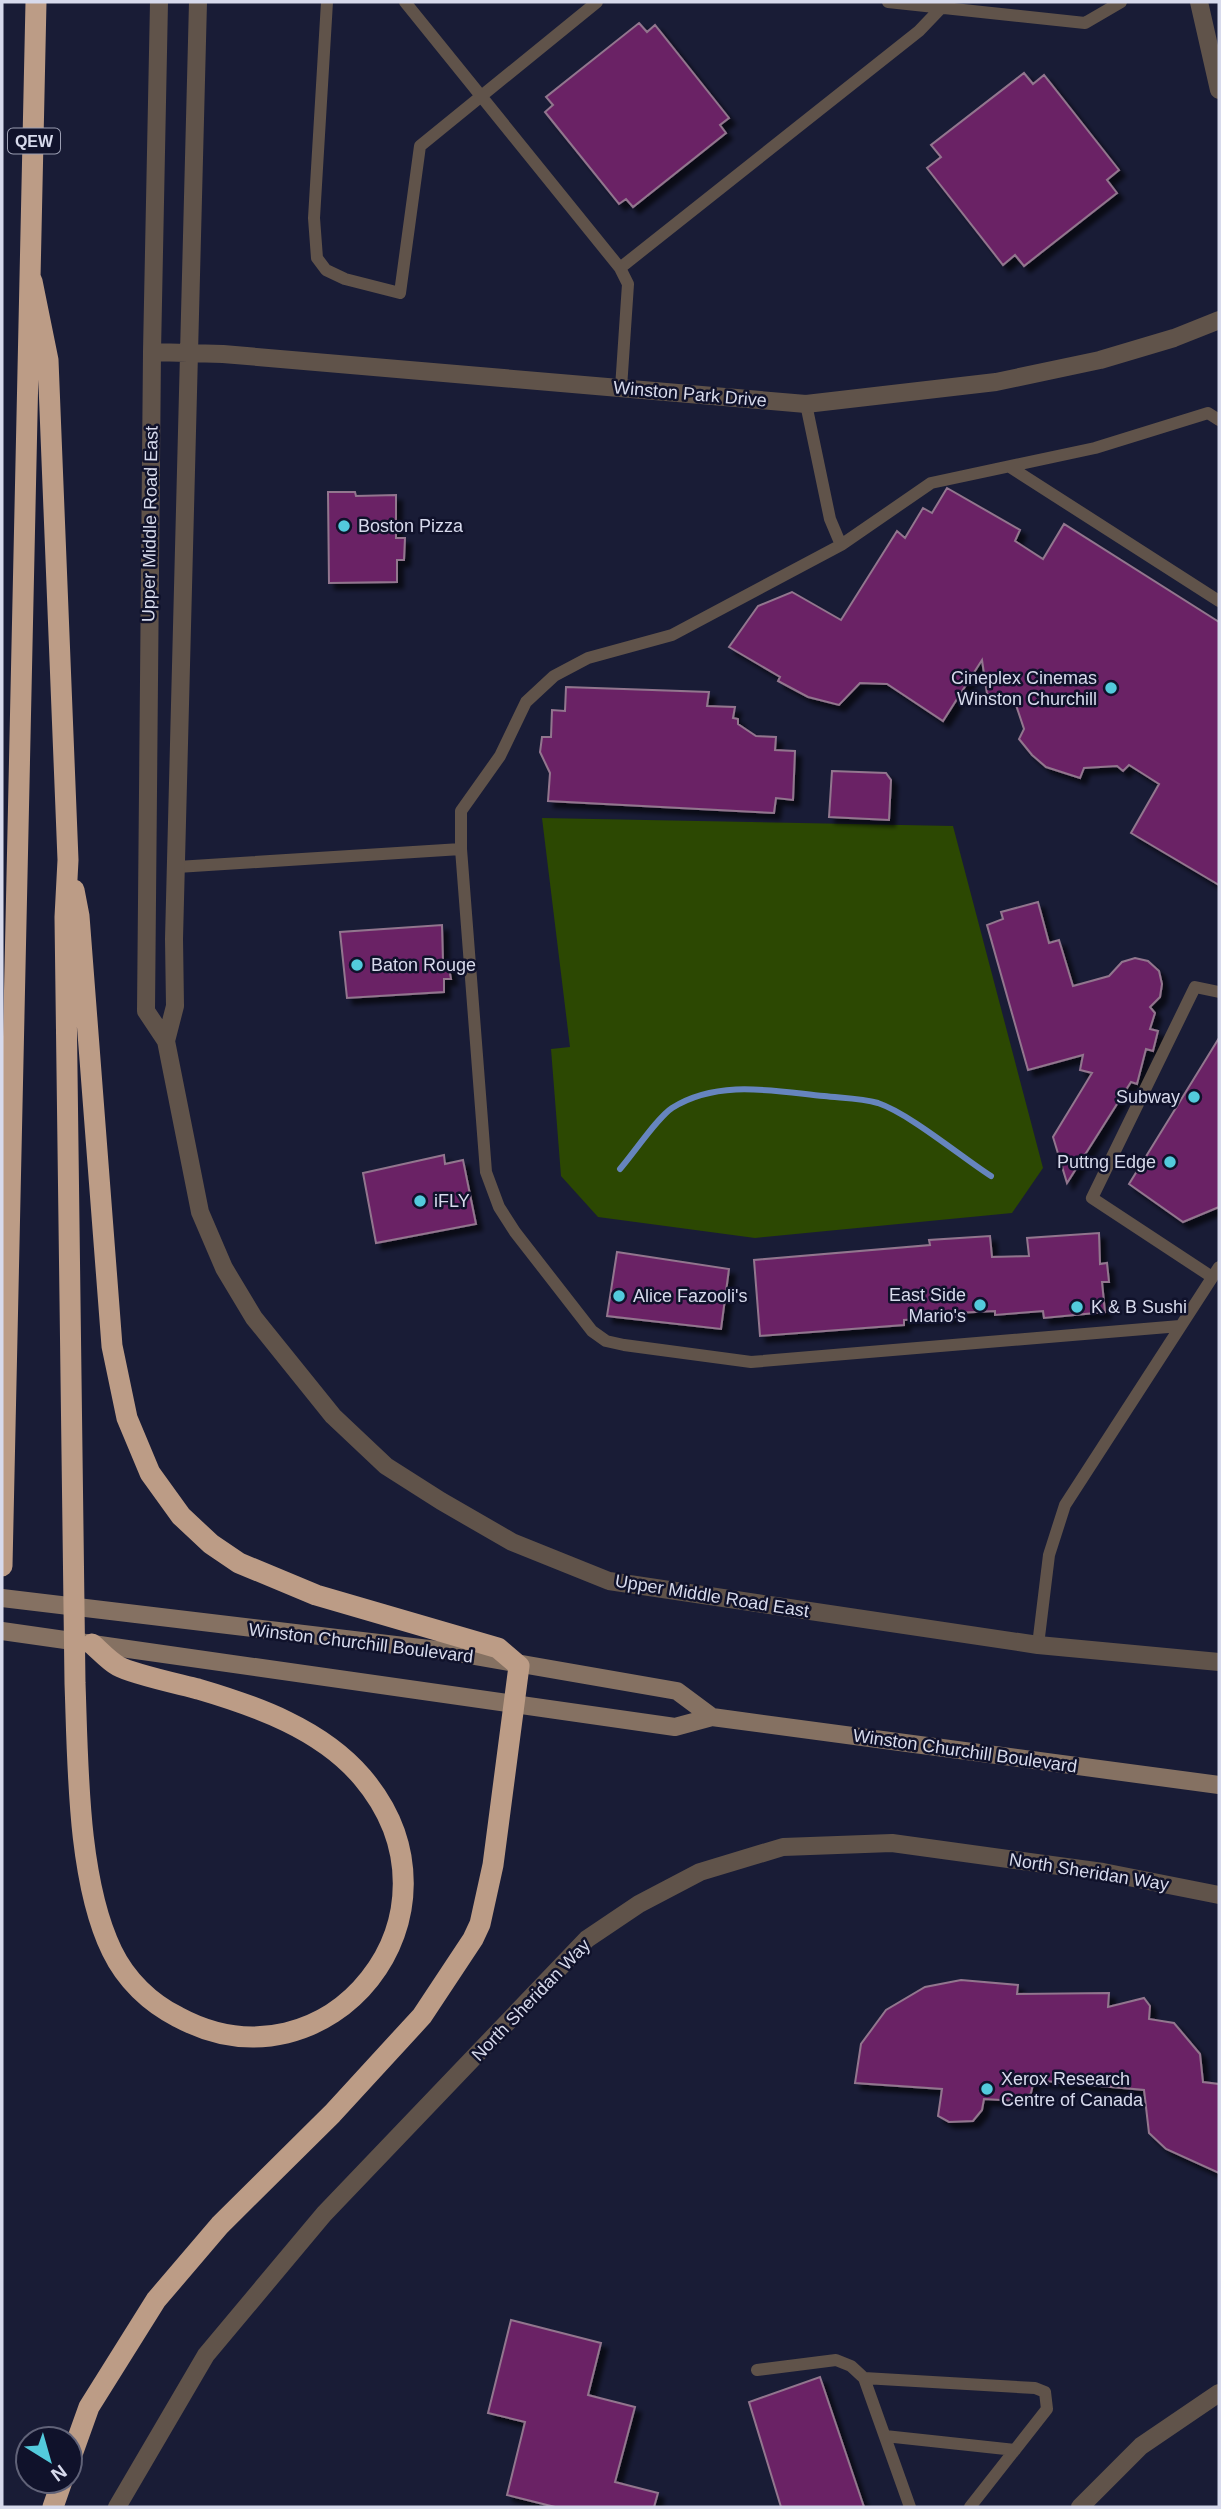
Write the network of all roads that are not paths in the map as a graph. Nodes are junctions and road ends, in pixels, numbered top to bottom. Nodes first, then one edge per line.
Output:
1 (36, 2) edge
2 (159, 2) edge
3 (198, 2) edge
4 (327, 2) edge
5 (405, 2) edge
6 (597, 2) edge
7 (888, 2) edge
8 (1121, 2) edge
9 (1199, 2) edge
10 (941, 8) junction
11 (1219, 90) edge
12 (482, 95) junction
13 (620, 268) junction
14 (32, 281) junction
15 (1219, 320) edge
16 (152, 352) junction
17 (188, 352) junction
18 (621, 388) junction
19 (806, 404) junction
20 (1219, 420) edge
21 (1010, 467) junction
22 (841, 545) junction
23 (1219, 600) edge
24 (461, 849) junction
25 (68, 860) junction
26 (177, 866) junction
27 (1219, 992) edge
28 (166, 1041) junction
29 (1216, 1272) edge
30 (1180, 1326) junction
31 (2, 1566) edge
32 (2, 1598) edge
33 (2, 1632) edge
34 (92, 1644) joint
35 (1038, 1645) junction
36 (139, 1661) junction
37 (1219, 1662) edge
38 (519, 1666) junction
39 (513, 1704) junction
40 (712, 1717) junction
41 (1219, 1785) edge
42 (1219, 1895) edge
43 (757, 2370) dead end
44 (864, 2378) junction
45 (1219, 2393) edge
46 (83, 2425) edge
47 (885, 2436) junction
48 (1015, 2450) junction
49 (117, 2507) edge
50 (910, 2507) edge
51 (970, 2507) edge
52 (1080, 2507) edge

1 - 14 highway, QEW
2 - 16 street, Upper Middle Road East
3 - 17 street, Upper Middle Road East
4 - 12 lane
5 - 12 lane
6 - 12 lane
7 - 10 lane
8 - 10 lane
9 - 11 street
10 - 13 lane
12 - 13 lane
13 - 18 lane
14 - 25 highway
14 - 31 highway, QEW
15 - 19 street, Winston Park Drive
16 - 17 street, Winston Park Drive
16 - 28 street, Upper Middle Road East
17 - 18 street, Winston Park Drive
17 - 26 street, Upper Middle Road East
18 - 19 street, Winston Park Drive
19 - 22 lane
20 - 21 lane
21 - 22 lane
21 - 23 lane
22 - 24 lane
24 - 26 lane
24 - 30 lane
25 - 36 highway
25 - 38 highway
26 - 28 street, Upper Middle Road East
27 - 29 lane
28 - 35 street, Upper Middle Road East
29 - 30 lane
30 - 35 lane
32 - 38 main road, Winston Churchill Boulevard
33 - 34 main road
34 - 36 highway
35 - 37 street, Upper Middle Road East
36 - 39 main road, Winston Churchill Boulevard
38 - 39 highway
38 - 40 main road, Winston Churchill Boulevard
39 - 40 main road, Winston Churchill Boulevard
39 - 46 highway
40 - 41 main road, Winston Churchill Boulevard
42 - 49 street, North Sheridan Way
43 - 44 lane
44 - 47 lane
44 - 48 lane
45 - 52 street
47 - 48 lane
47 - 50 lane
48 - 51 lane

